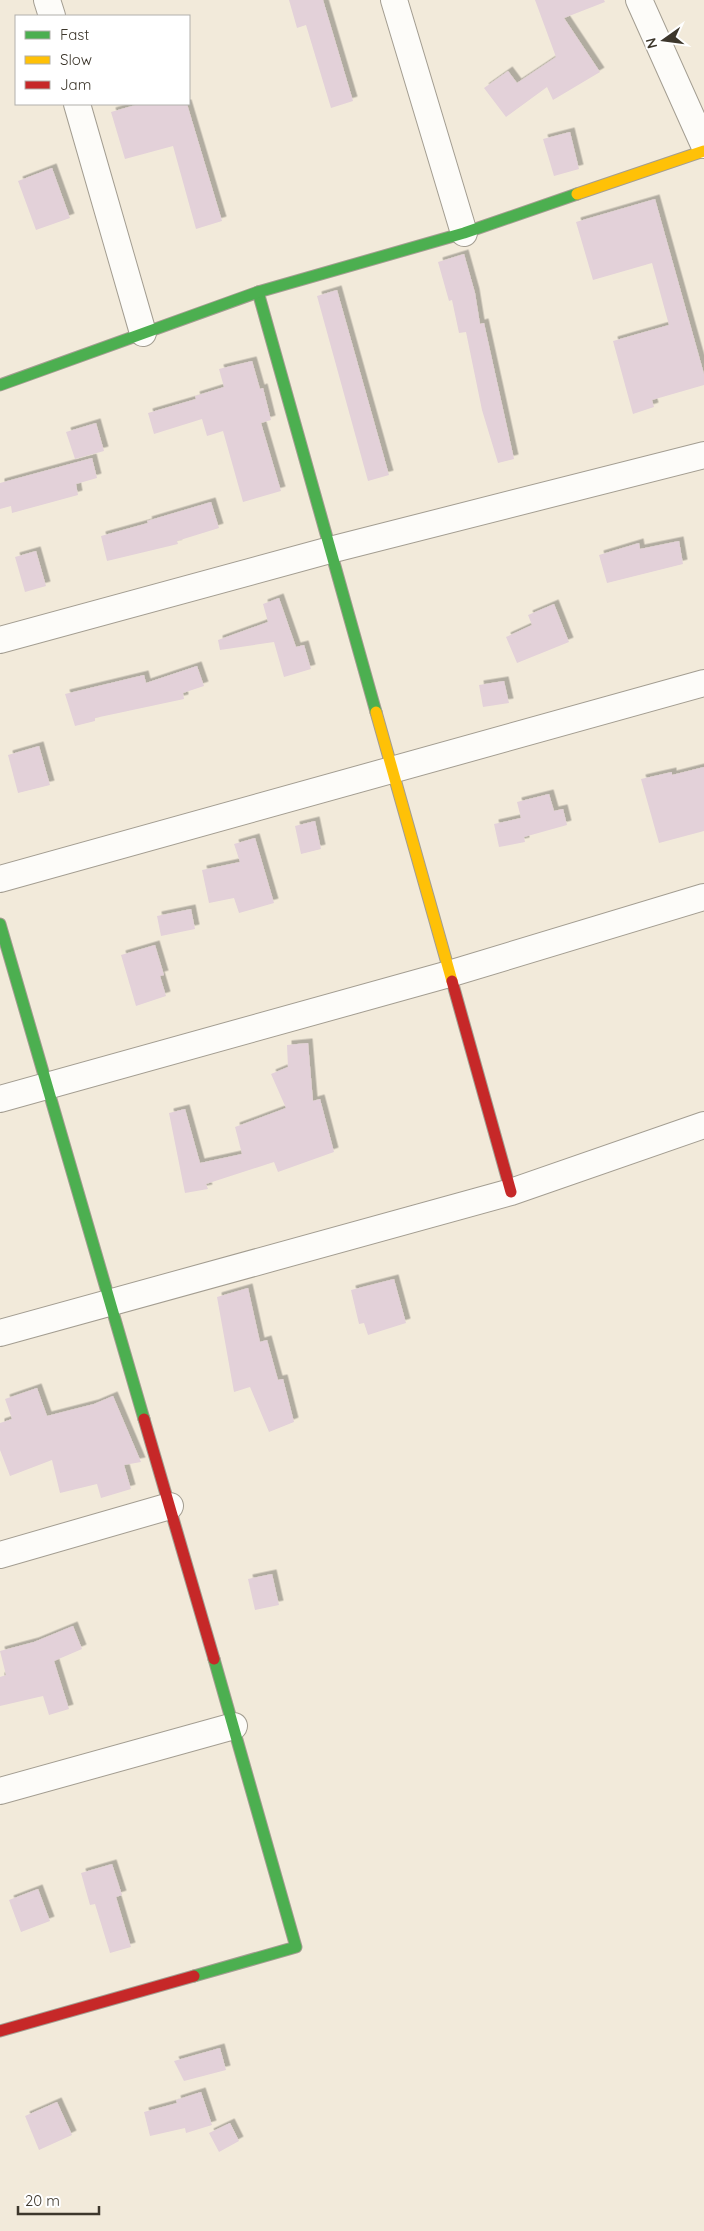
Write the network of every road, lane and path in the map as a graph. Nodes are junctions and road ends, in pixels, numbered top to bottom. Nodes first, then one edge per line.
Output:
1 (47, 0) edge
2 (394, 0) edge
3 (639, 0) edge
4 (52, 15) edge
5 (77, 105) edge
6 (704, 145) edge
7 (704, 151) edge
8 (464, 234) junction
9 (258, 292) junction
10 (143, 333) junction
11 (0, 385) edge
12 (704, 456) edge
13 (330, 550) junction
14 (0, 640) edge
15 (704, 683) edge
16 (392, 771) junction
17 (0, 879) edge
18 (704, 897) edge
19 (0, 924) edge
20 (449, 974) junction
21 (47, 1086) junction
22 (0, 1099) edge
23 (704, 1125) edge
24 (511, 1192) junction
25 (110, 1303) junction
26 (0, 1333) edge
27 (170, 1506) junction
28 (0, 1554) edge
29 (234, 1726) junction
30 (0, 1791) edge
31 (0, 2031) edge

1 - 4 street
2 - 8 street
3 - 6 street
5 - 10 street
7 - 8 street
8 - 9 street
9 - 10 street
9 - 13 street
10 - 11 street
12 - 13 street
13 - 14 street
13 - 16 street
15 - 16 street
16 - 17 street
16 - 20 street
18 - 20 street
19 - 21 street
20 - 21 street
20 - 24 street
21 - 22 street
21 - 25 street
23 - 24 street
24 - 25 street
25 - 26 street
25 - 27 street
27 - 28 street
27 - 29 street
29 - 30 street
29 - 31 street

